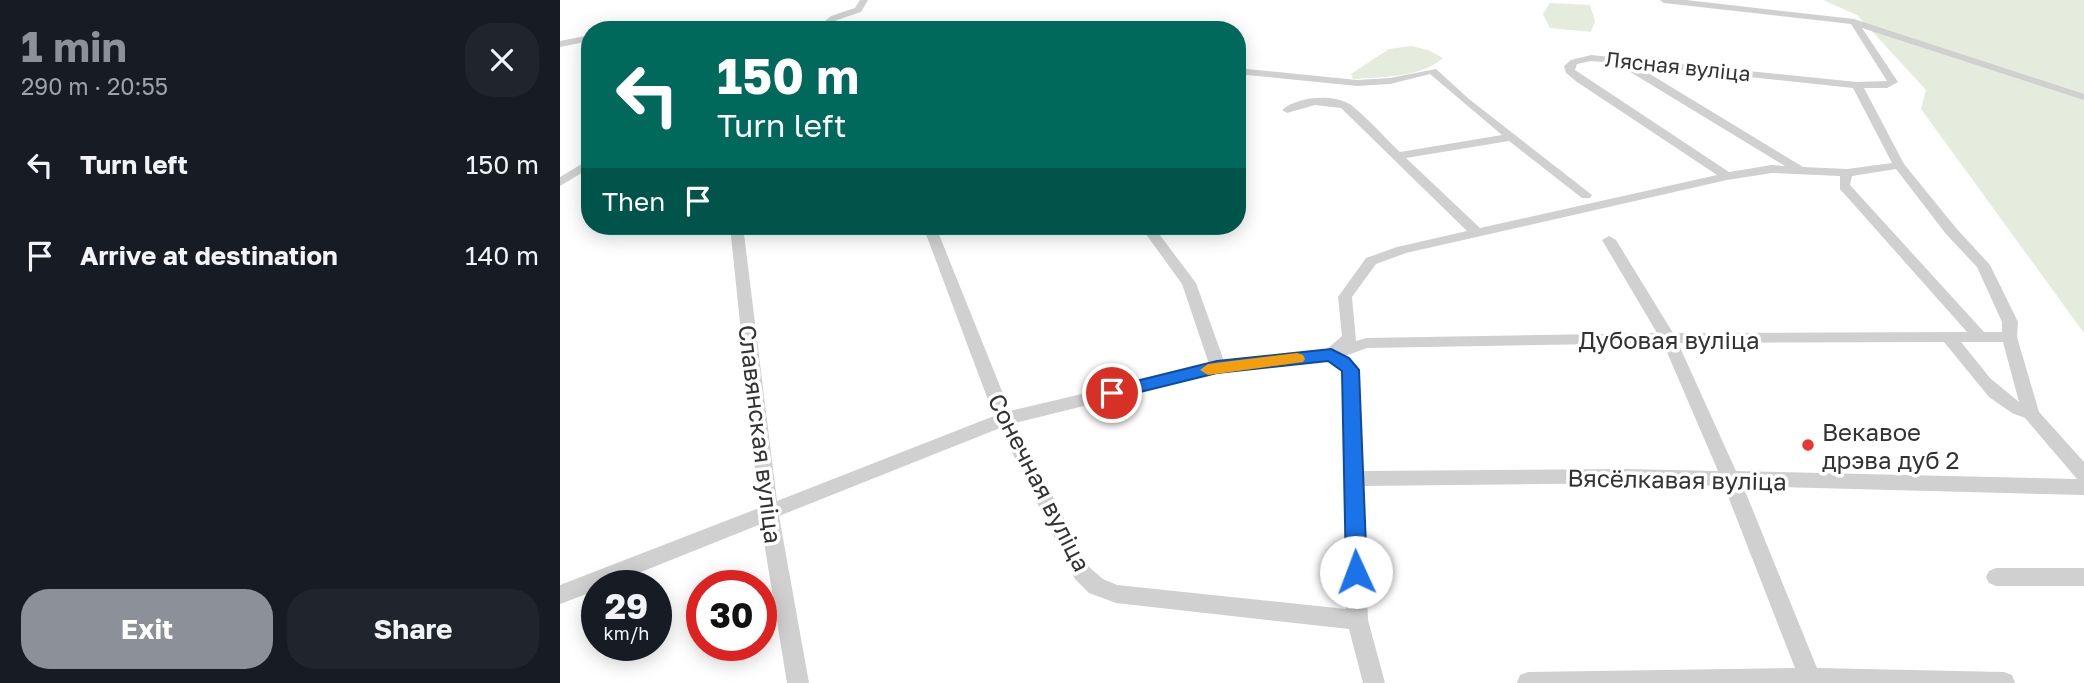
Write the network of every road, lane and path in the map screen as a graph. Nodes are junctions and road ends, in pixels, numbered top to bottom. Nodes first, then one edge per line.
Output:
1 (864, 0) edge
2 (1664, 0) edge
3 (1819, 4) dead end
4 (1829, 18) junction
5 (830, 21) edge
6 (1854, 22) junction
7 (581, 40) edge
8 (560, 44) edge
9 (1628, 61) junction
10 (1246, 72) edge
11 (1857, 85) junction
12 (2084, 97) edge
13 (1287, 110) dead end
14 (1511, 137) junction
15 (1397, 156) junction
16 (1899, 165) junction
17 (581, 169) edge
18 (1798, 169) junction
19 (1847, 173) junction
20 (1727, 176) junction
21 (560, 182) edge
22 (1586, 195) dead end
23 (1478, 234) junction
24 (737, 235) edge
25 (939, 235) edge
26 (1153, 235) edge
27 (1609, 240) dead end
28 (1980, 337) junction
29 (2009, 337) junction
30 (1667, 338) junction
31 (1948, 338) junction
32 (1331, 355) junction
33 (1217, 367) junction
34 (2031, 414) junction
35 (1004, 419) junction
36 (2084, 475) edge
37 (1353, 479) junction
38 (1732, 480) junction
39 (2084, 487) edge
40 (769, 513) junction
41 (1996, 577) dead end
42 (2084, 577) edge
43 (560, 595) edge
44 (1357, 620) junction
45 (1811, 681) edge
46 (798, 683) edge
47 (1374, 683) edge
48 (1528, 683) edge
49 (2004, 683) edge

1 - 5 street
2 - 4 street
3 - 4 street
4 - 6 street
6 - 11 street, Лясная вуліца
6 - 12 street
7 - 8 street
9 - 11 street, Лясная вуліца
9 - 18 street
9 - 20 street, Лясная вуліца
10 - 14 street
11 - 16 street
13 - 15 street
14 - 15 street
14 - 22 street
15 - 23 street
16 - 19 street
16 - 29 street
17 - 21 street
18 - 19 street
18 - 20 street
19 - 28 street
20 - 23 street
23 - 32 street
24 - 40 street, Славянская вуліца
25 - 35 street, Сонечная вуліца
26 - 33 street
27 - 30 street
28 - 29 street, Дубовая вуліца
28 - 31 street, Дубовая вуліца
29 - 34 street
30 - 31 street, Дубовая вуліца
30 - 32 street, Дубовая вуліца
30 - 38 street
31 - 34 street
32 - 33 street, Дубовая вуліца
32 - 37 street
33 - 35 street, Дубовая вуліца
34 - 36 street
35 - 40 street, Дубовая вуліца
35 - 44 street, Сонечная вуліца
37 - 38 street, Вясёлкавая вуліца
37 - 44 street
38 - 39 street, Вясёлкавая вуліца
38 - 45 street
40 - 43 street, Дубовая вуліца
40 - 46 street, Славянская вуліца
41 - 42 street
44 - 47 street
45 - 48 street
45 - 49 street

